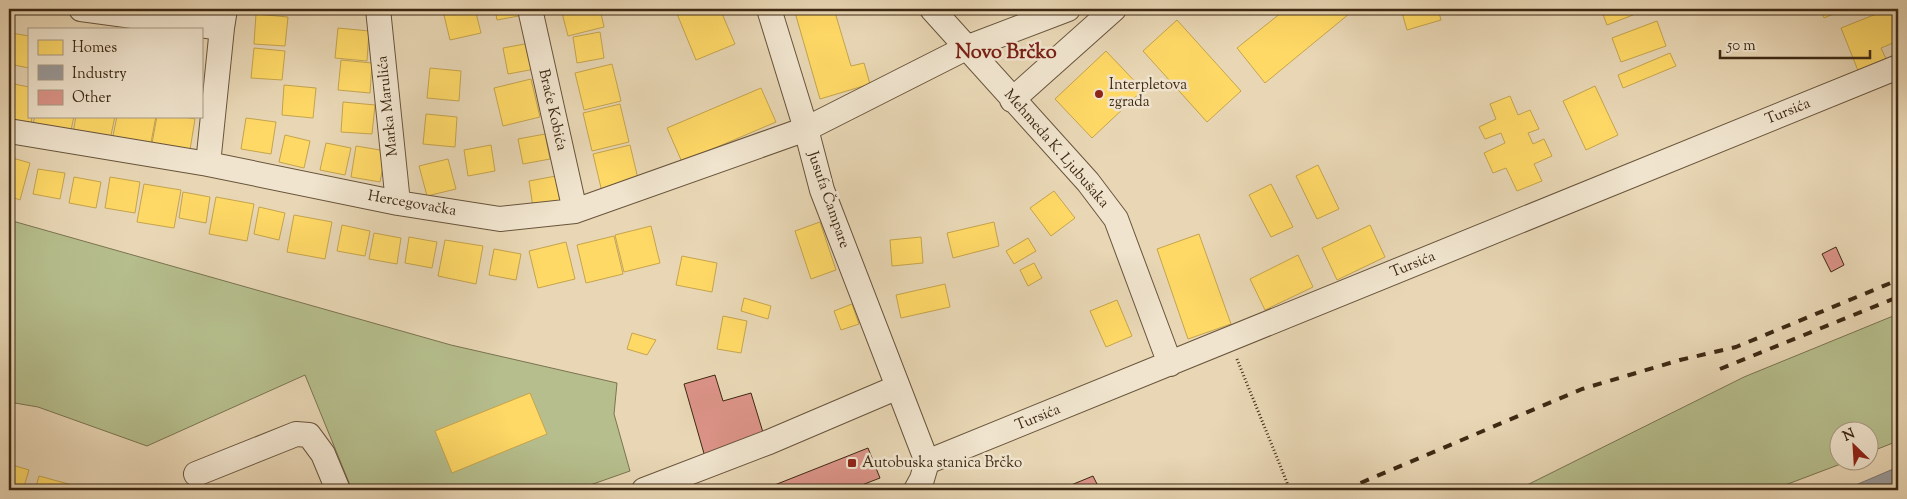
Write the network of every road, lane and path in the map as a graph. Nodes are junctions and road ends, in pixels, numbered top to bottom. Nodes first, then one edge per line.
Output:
1 (81, 9) edge
2 (378, 9) edge
3 (530, 9) edge
4 (769, 9) edge
5 (932, 9) edge
6 (1068, 9) edge
7 (1114, 9) edge
8 (224, 18) edge
9 (966, 48) junction
10 (1898, 66) edge
11 (1012, 100) junction
12 (806, 129) junction
13 (9, 131) edge
14 (208, 164) junction
15 (398, 203) junction
16 (575, 211) junction
17 (1237, 357) dead end
18 (1170, 364) junction
19 (898, 387) junction
20 (927, 462) junction
21 (196, 474) dead end
22 (338, 490) edge
23 (644, 490) edge
24 (916, 490) edge
25 (1290, 490) edge

1 - 8 street
2 - 15 street, Marka Marulića
3 - 16 street, Braće Kobića
4 - 12 street, Jusufa Čampare
5 - 9 street, Mehmeda K. Ljubušaka
6 - 9 street, Hercegovačka
7 - 11 street
8 - 14 street
9 - 11 street, Mehmeda K. Ljubušaka
9 - 12 street, Hercegovačka
10 - 18 street, Tursića
11 - 18 street, Mehmeda K. Ljubušaka
12 - 16 street, Hercegovačka
12 - 19 street, Jusufa Čampare
13 - 14 street, Hercegovačka
14 - 15 street, Hercegovačka
15 - 16 street, Hercegovačka
17 - 25 path
18 - 20 street, Tursića
19 - 20 street, Jusufa Čampare
19 - 23 street
20 - 24 street
21 - 22 street

